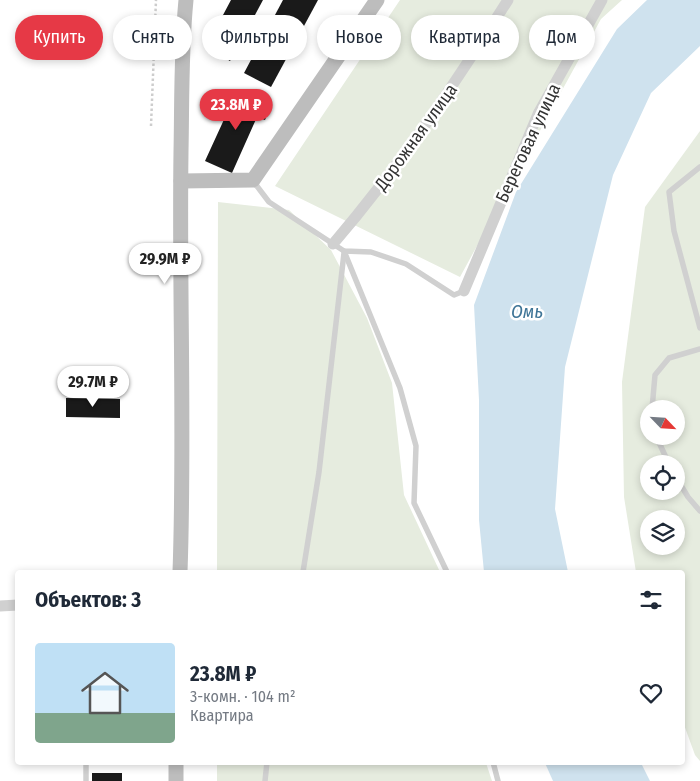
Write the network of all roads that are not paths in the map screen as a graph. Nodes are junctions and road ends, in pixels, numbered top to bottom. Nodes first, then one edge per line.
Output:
1 (186, 0) edge
2 (377, 0) edge
3 (508, 0) edge
4 (602, 0) edge
5 (700, 166) edge
6 (252, 180) junction
7 (181, 181) junction
8 (334, 244) junction
9 (344, 251) junction
10 (464, 291) joint
11 (700, 328) edge
12 (700, 349) edge
13 (653, 400) edge
14 (685, 492) edge
15 (700, 511) edge
16 (180, 570) edge
17 (303, 570) edge
18 (446, 570) edge
19 (15, 605) edge
20 (0, 606) edge
21 (86, 765) edge
22 (176, 765) edge
23 (267, 765) edge
24 (494, 765) edge
25 (86, 781) edge
26 (176, 781) edge
27 (264, 781) edge
28 (498, 781) edge

1 - 7 street
2 - 6 street
3 - 8 street, Дорожная улица
4 - 10 street, Береговая улица
5 - 11 lane
6 - 7 street
6 - 8 lane
7 - 16 street
8 - 9 lane
9 - 10 lane
9 - 17 lane
9 - 18 lane
12 - 13 lane
14 - 15 lane
19 - 20 street
21 - 25 lane
22 - 26 street
23 - 27 lane
24 - 28 lane

